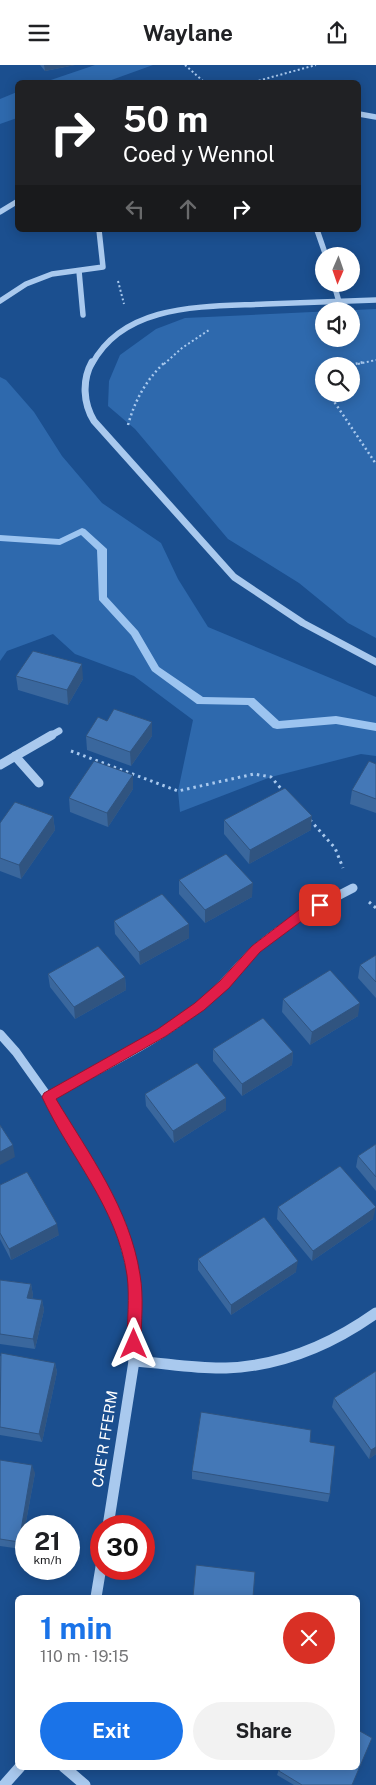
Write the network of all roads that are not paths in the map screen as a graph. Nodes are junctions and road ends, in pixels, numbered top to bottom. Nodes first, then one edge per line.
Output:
1 (361, 115) edge
2 (376, 117) edge
3 (15, 203) edge
4 (0, 212) edge
5 (99, 232) edge
6 (318, 232) edge
7 (323, 247) edge
8 (78, 271) junction
9 (337, 293) edge
10 (376, 300) edge
11 (0, 301) edge
12 (339, 301) junction
13 (83, 315) dead end
14 (376, 662) edge
15 (59, 731) dead end
16 (16, 756) junction
17 (0, 765) edge
18 (39, 783) dead end
19 (352, 888) road end
20 (0, 1034) edge
21 (48, 1097) junction
22 (376, 1313) edge
23 (134, 1361) junction
24 (110, 1515) edge
25 (99, 1580) edge
26 (96, 1595) edge
27 (17, 1770) edge
28 (68, 1770) edge
29 (4, 1785) edge
30 (85, 1785) edge

1 - 2 street
3 - 4 street
5 - 8 street
6 - 7 street
8 - 11 street
8 - 13 street
9 - 12 street
10 - 12 street
12 - 14 street
15 - 16 street
16 - 17 street
16 - 18 street
19 - 21 street
20 - 21 street, CAE'R FFERM
21 - 23 street, CAE'R FFERM
22 - 23 street
23 - 24 street, CAE'R FFERM
25 - 26 street
27 - 29 street
28 - 30 street

